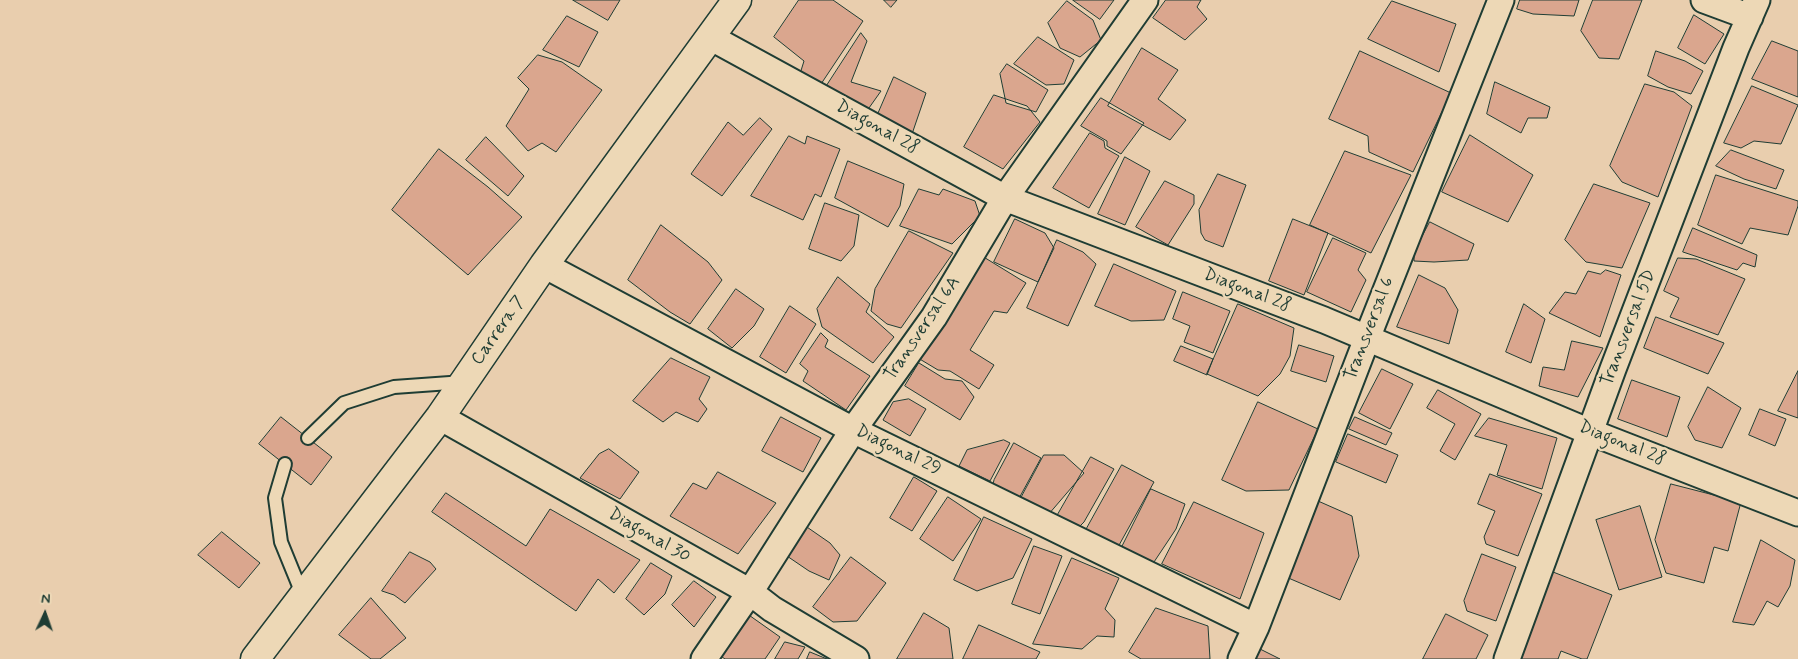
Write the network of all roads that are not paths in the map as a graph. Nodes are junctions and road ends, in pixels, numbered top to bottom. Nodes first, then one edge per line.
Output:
1 (738, 0) edge
2 (1145, 0) edge
3 (1501, 0) edge
4 (1704, 0) edge
5 (1753, 9) edge
6 (710, 37) junction
7 (1005, 198) junction
8 (544, 265) junction
9 (1367, 338) junction
10 (464, 382) junction
11 (440, 417) junction
12 (854, 430) junction
13 (1590, 432) junction
14 (308, 438) dead end
15 (285, 464) dead end
16 (1798, 513) edge
17 (750, 592) junction
18 (303, 596) junction
19 (1256, 627) junction
20 (255, 659) edge
21 (704, 659) edge
22 (856, 659) edge
23 (1242, 659) edge
24 (1507, 659) edge

1 - 6 main road, Carrera 7
2 - 7 street, Transversal 6A
3 - 9 street, Transversal 6
4 - 5 street
5 - 13 street, Transversal 5D
6 - 7 street, Diagonal 28
6 - 8 main road, Carrera 7
7 - 9 street, Diagonal 28
7 - 12 street, Transversal 6A
8 - 10 main road, Carrera 7
8 - 12 street, Diagonal 29
9 - 13 street, Diagonal 28
9 - 19 street, Transversal 6
10 - 11 main road, Carrera 7
10 - 14 lane
11 - 17 street, Diagonal 30
11 - 18 main road, Carrera 7
12 - 17 street, Transversal 6A
12 - 19 street, Diagonal 29
13 - 16 street, Diagonal 28
13 - 24 street, Transversal 5D
15 - 18 lane
17 - 21 street, Transversal 6A
17 - 22 street, Diagonal 30
18 - 20 main road, Carrera 7
19 - 23 street, Transversal 6

